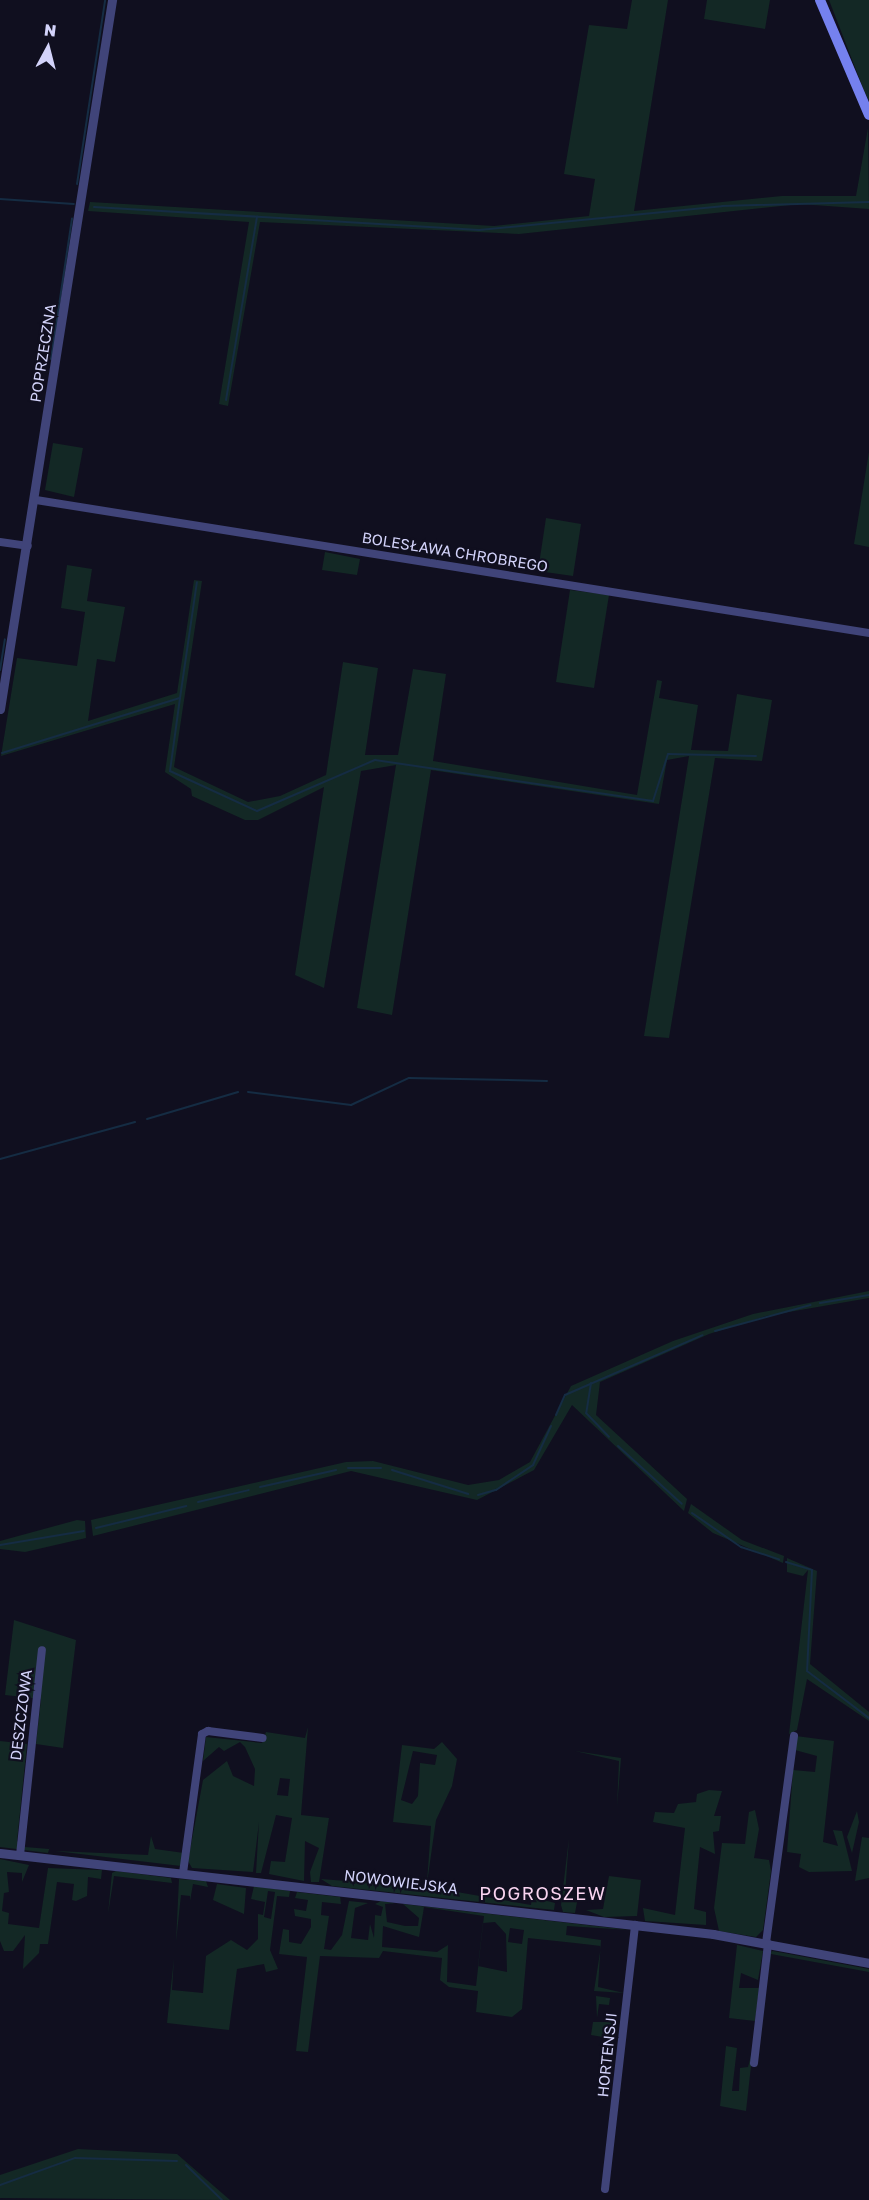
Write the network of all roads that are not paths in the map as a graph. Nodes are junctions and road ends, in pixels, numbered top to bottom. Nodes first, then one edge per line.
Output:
1 (112, 0) edge
2 (820, 0) edge
3 (869, 115) edge
4 (36, 500) junction
5 (0, 542) edge
6 (28, 546) junction
7 (869, 633) edge
8 (0, 709) edge
9 (42, 1650) dead end
10 (794, 1736) dead end
11 (263, 1738) dead end
12 (0, 1853) edge
13 (20, 1855) junction
14 (183, 1873) junction
15 (635, 1925) junction
16 (767, 1943) junction
17 (869, 1963) edge
18 (754, 2063) dead end
19 (605, 2189) dead end

1 - 4 street, POPRZECZNA
2 - 3 main road
4 - 6 street, POPRZECZNA
4 - 7 street, BOLESŁAWA CHROBREGO
5 - 6 street
6 - 8 street, POPRZECZNA
9 - 13 street, DESZCZOWA
10 - 16 street
11 - 14 street
12 - 13 street, NOWOWIEJSKA
13 - 14 street, NOWOWIEJSKA
14 - 15 street, NOWOWIEJSKA
15 - 16 street, NOWOWIEJSKA
15 - 19 street, HORTENSJI
16 - 17 street, NOWOWIEJSKA
16 - 18 street

